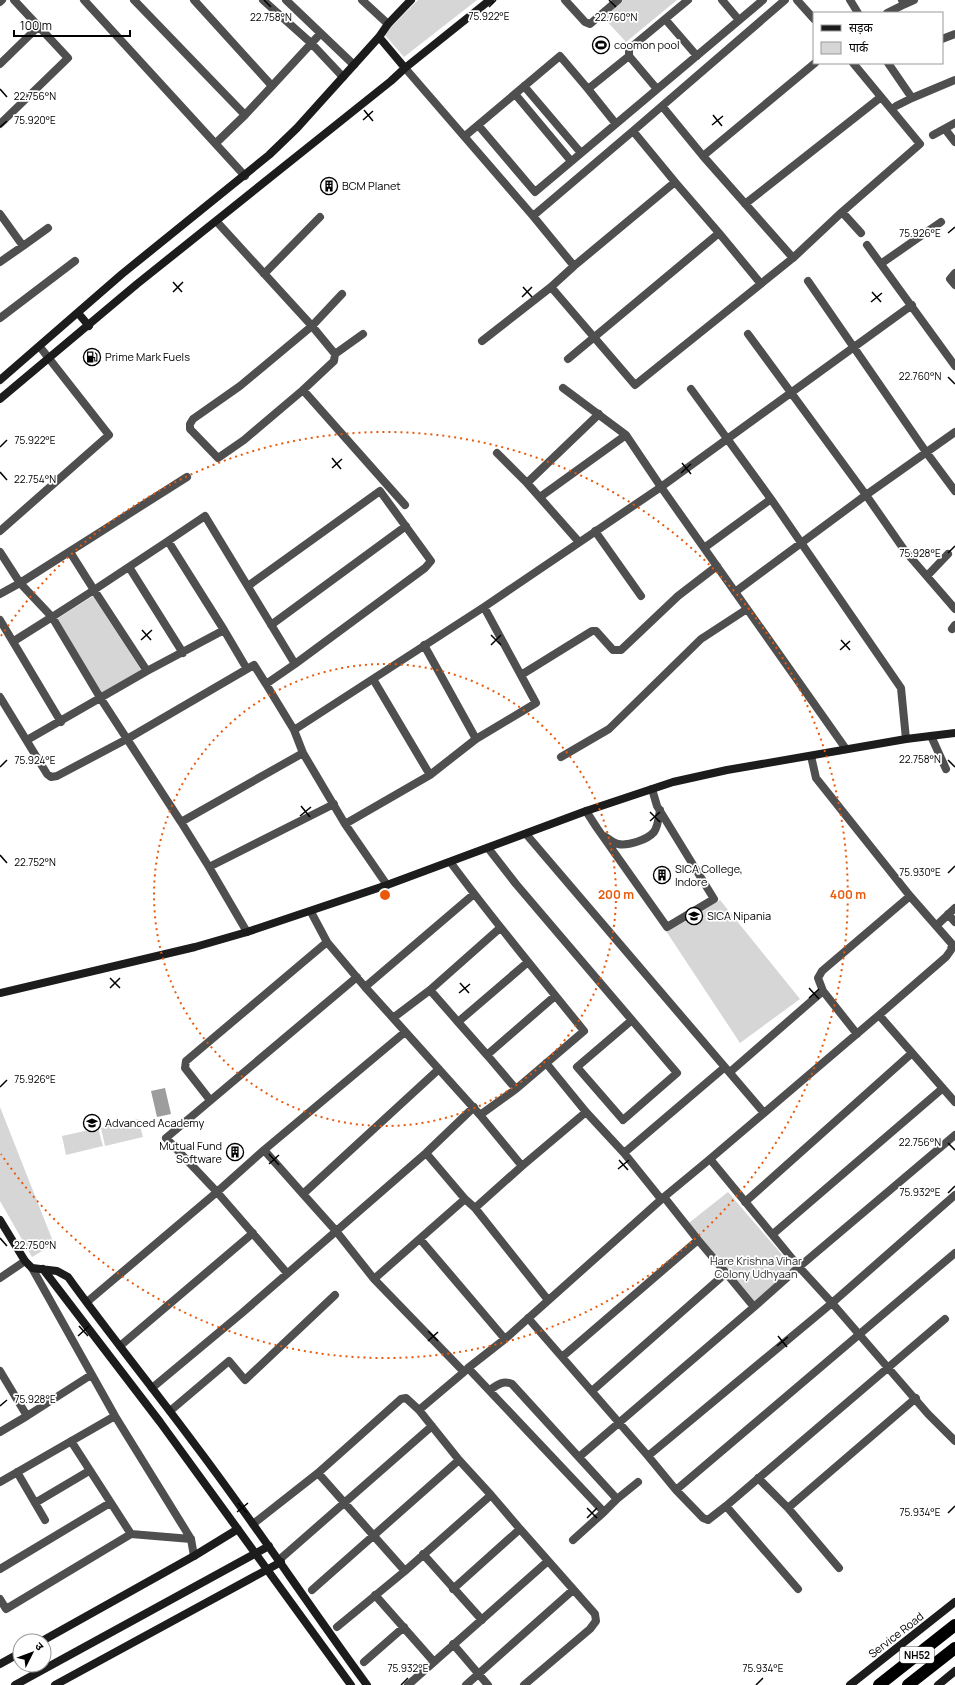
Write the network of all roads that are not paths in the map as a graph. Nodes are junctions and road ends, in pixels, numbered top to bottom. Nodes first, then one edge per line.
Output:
1 (2, 0) edge
2 (14, 0) edge
3 (84, 0) edge
4 (134, 0) edge
5 (194, 0) edge
6 (263, 0) edge
7 (286, 0) edge
8 (362, 0) edge
9 (411, 0) edge
10 (490, 0) edge
11 (565, 0) edge
12 (618, 0) edge
13 (688, 0) edge
14 (722, 0) edge
15 (763, 0) edge
16 (785, 0) edge
17 (797, 0) edge
18 (850, 0) edge
19 (914, 0) edge
20 (0, 2) edge
21 (904, 2) edge
22 (857, 12) edge
23 (889, 12) edge
24 (813, 17) edge
25 (665, 19) junction
26 (739, 20) junction
27 (388, 24) junction
28 (39, 26) junction
29 (320, 34) junction
30 (955, 34) edge
31 (379, 37) junction
32 (943, 39) edge
33 (311, 43) junction
34 (629, 56) junction
35 (697, 56) junction
36 (0, 64) edge
37 (814, 64) edge
38 (854, 64) edge
39 (889, 64) edge
40 (354, 65) junction
41 (405, 68) junction
42 (343, 77) junction
43 (955, 80) edge
44 (272, 86) junction
45 (524, 86) junction
46 (588, 89) junction
47 (657, 90) junction
48 (515, 94) junction
49 (881, 97) junction
50 (912, 98) junction
51 (662, 106) junction
52 (896, 106) dead end
53 (245, 115) junction
54 (0, 124) edge
55 (616, 124) junction
56 (955, 124) edge
57 (478, 125) junction
58 (945, 128) junction
59 (633, 131) junction
60 (933, 134) dead end
61 (465, 136) junction
62 (955, 142) edge
63 (216, 143) junction
64 (581, 153) junction
65 (703, 156) junction
66 (571, 161) junction
67 (245, 176) junction
68 (675, 182) junction
69 (745, 204) junction
70 (842, 212) junction
71 (0, 214) edge
72 (533, 216) junction
73 (320, 217) dead end
74 (217, 222) junction
75 (941, 222) dead end
76 (48, 228) dead end
77 (718, 233) junction
78 (861, 233) dead end
79 (867, 245) dead end
80 (23, 246) junction
81 (793, 258) junction
82 (75, 261) dead end
83 (0, 262) edge
84 (882, 263) junction
85 (574, 266) junction
86 (955, 273) edge
87 (264, 274) junction
88 (808, 281) dead end
89 (761, 284) junction
90 (955, 285) edge
91 (552, 287) junction
92 (342, 294) dead end
93 (912, 305) junction
94 (78, 313) junction
95 (0, 318) edge
96 (89, 326) junction
97 (312, 326) junction
98 (363, 334) dead end
99 (748, 334) dead end
100 (594, 337) junction
101 (482, 341) dead end
102 (40, 347) junction
103 (854, 347) junction
104 (335, 354) junction
105 (49, 359) junction
106 (568, 359) dead end
107 (955, 366) edge
108 (0, 380) edge
109 (563, 388) dead end
110 (691, 389) dead end
111 (303, 390) junction
112 (790, 393) junction
113 (0, 399) edge
114 (598, 414) junction
115 (955, 432) edge
116 (626, 434) junction
117 (727, 438) junction
118 (926, 452) junction
119 (497, 453) dead end
120 (187, 477) dead end
121 (527, 483) junction
122 (661, 487) junction
123 (955, 491) edge
124 (866, 495) junction
125 (540, 498) junction
126 (772, 499) junction
127 (405, 505) dead end
128 (406, 526) junction
129 (0, 531) edge
130 (595, 531) junction
131 (168, 540) junction
132 (579, 542) junction
133 (802, 543) junction
134 (704, 548) junction
135 (0, 552) edge
136 (70, 552) junction
137 (948, 554) dead end
138 (717, 566) junction
139 (129, 567) junction
140 (926, 576) junction
141 (20, 583) junction
142 (248, 586) junction
143 (94, 590) junction
144 (735, 592) junction
145 (0, 594) edge
146 (642, 596) dead end
147 (484, 607) junction
148 (747, 609) junction
149 (955, 609) edge
150 (52, 617) junction
151 (0, 620) edge
152 (271, 624) junction
153 (224, 630) junction
154 (14, 641) junction
155 (424, 645) junction
156 (182, 653) junction
157 (295, 664) junction
158 (247, 669) junction
159 (147, 671) junction
160 (521, 675) junction
161 (373, 679) junction
162 (266, 684) junction
163 (0, 697) edge
164 (101, 699) junction
165 (61, 722) junction
166 (294, 730) junction
167 (955, 733) edge
168 (931, 736) junction
169 (127, 739) junction
170 (476, 739) junction
171 (906, 739) junction
172 (28, 740) junction
173 (846, 749) junction
174 (303, 753) junction
175 (811, 756) junction
176 (560, 757) dead end
177 (946, 769) dead end
178 (430, 775) junction
179 (652, 789) junction
180 (334, 804) junction
181 (660, 810) junction
182 (586, 811) junction
183 (181, 822) junction
184 (345, 824) junction
185 (526, 834) junction
186 (601, 834) junction
187 (488, 848) junction
188 (451, 862) junction
189 (209, 867) junction
190 (387, 885) junction
191 (474, 894) junction
192 (910, 896) junction
193 (955, 908) edge
194 (311, 912) junction
195 (948, 914) junction
196 (955, 922) edge
197 (937, 925) junction
198 (500, 928) junction
199 (247, 932) junction
200 (327, 942) junction
201 (528, 962) junction
202 (357, 977) junction
203 (365, 987) junction
204 (430, 990) junction
205 (823, 991) junction
206 (0, 993) edge
207 (555, 996) junction
208 (879, 1016) junction
209 (393, 1018) junction
210 (632, 1020) junction
211 (458, 1022) junction
212 (405, 1032) junction
213 (857, 1034) junction
214 (912, 1053) junction
215 (487, 1055) junction
216 (546, 1063) junction
217 (727, 1069) junction
218 (439, 1070) junction
219 (943, 1088) junction
220 (516, 1089) junction
221 (210, 1100) junction
222 (955, 1102) edge
223 (474, 1107) junction
224 (586, 1112) junction
225 (764, 1113) junction
226 (480, 1114) junction
227 (955, 1135) edge
228 (264, 1150) junction
229 (426, 1153) junction
230 (624, 1153) junction
231 (710, 1159) junction
232 (522, 1166) junction
233 (217, 1192) junction
234 (303, 1194) junction
235 (955, 1196) edge
236 (662, 1198) junction
237 (465, 1199) junction
238 (744, 1202) junction
239 (475, 1208) junction
240 (0, 1220) edge
241 (336, 1231) junction
242 (253, 1233) junction
243 (773, 1234) junction
244 (420, 1239) junction
245 (698, 1240) junction
246 (955, 1253) edge
247 (25, 1261) junction
248 (799, 1266) junction
249 (32, 1268) junction
250 (43, 1269) junction
251 (287, 1273) junction
252 (726, 1273) junction
253 (0, 1278) edge
254 (374, 1279) junction
255 (335, 1294) dead end
256 (548, 1300) junction
257 (86, 1302) junction
258 (832, 1303) junction
259 (754, 1307) junction
260 (528, 1318) junction
261 (946, 1320) dead end
262 (859, 1334) junction
263 (505, 1339) junction
264 (120, 1346) junction
265 (562, 1357) junction
266 (889, 1367) junction
267 (466, 1370) junction
268 (92, 1375) junction
269 (1, 1377) edge
270 (152, 1388) junction
271 (490, 1390) junction
272 (592, 1391) junction
273 (916, 1398) junction
274 (419, 1410) junction
275 (170, 1411) junction
276 (27, 1416) junction
277 (115, 1416) junction
278 (620, 1423) junction
279 (432, 1426) junction
280 (0, 1432) edge
281 (71, 1441) junction
282 (955, 1441) edge
283 (648, 1456) junction
284 (579, 1457) junction
285 (460, 1460) junction
286 (89, 1471) junction
287 (17, 1472) junction
288 (318, 1473) junction
289 (758, 1478) junction
290 (0, 1482) edge
291 (638, 1482) dead end
292 (676, 1490) junction
293 (491, 1495) junction
294 (617, 1499) junction
295 (35, 1503) junction
296 (110, 1503) junction
297 (345, 1503) junction
298 (726, 1506) junction
299 (788, 1508) junction
300 (604, 1512) junction
301 (45, 1520) dead end
302 (253, 1524) junction
303 (238, 1529) junction
304 (520, 1529) junction
305 (132, 1534) junction
306 (374, 1536) junction
307 (191, 1539) junction
308 (573, 1540) dead end
309 (269, 1546) junction
310 (256, 1554) junction
311 (423, 1554) junction
312 (194, 1556) junction
313 (280, 1561) junction
314 (548, 1561) junction
315 (839, 1568) dead end
316 (0, 1569) edge
317 (268, 1570) junction
318 (405, 1571) junction
319 (453, 1588) junction
320 (798, 1589) dead end
321 (312, 1590) dead end
322 (573, 1590) junction
323 (375, 1595) junction
324 (0, 1598) edge
325 (955, 1602) edge
326 (482, 1620) junction
327 (955, 1625) edge
328 (337, 1627) dead end
329 (404, 1627) junction
330 (52, 1635) edge
331 (453, 1644) junction
332 (955, 1648) edge
333 (12, 1657) edge
334 (364, 1662) dead end
335 (434, 1662) junction
336 (0, 1664) edge
337 (955, 1671) edge
338 (478, 1674) junction
339 (15, 1685) edge
340 (55, 1685) edge
341 (351, 1685) edge
342 (367, 1685) edge
343 (408, 1685) edge
344 (466, 1685) edge
345 (488, 1685) edge
346 (524, 1685) edge
347 (850, 1685) edge
348 (879, 1685) edge
349 (908, 1685) edge
350 (938, 1685) edge

1 - 20 street
2 - 28 street
3 - 63 street
4 - 53 street
5 - 44 street
6 - 33 street
7 - 29 street
8 - 27 street
9 - 27 street
10 - 41 street
11 - 12 street
13 - 25 street
14 - 26 street
15 - 26 street
16 - 51 street
17 - 24 street
18 - 22 street
19 - 21 street
21 - 23 street
25 - 34 street
25 - 35 street
26 - 35 street
27 - 31 street
28 - 36 street
28 - 54 street
29 - 33 street
29 - 40 street
30 - 32 street
31 - 40 street
31 - 41 street
33 - 42 street
33 - 44 street
34 - 46 street
34 - 47 street
35 - 47 street
37 - 65 street
38 - 49 street
39 - 50 street
40 - 42 street
41 - 61 street
41 - 74 street
42 - 67 street
43 - 50 street
44 - 53 street
45 - 46 street
45 - 48 street
45 - 64 street
46 - 55 street
47 - 55 street
48 - 57 street
48 - 66 street
49 - 69 street
49 - 70 street
50 - 52 street
51 - 59 street
51 - 65 street
53 - 63 street
55 - 64 street
56 - 58 street
57 - 61 street
57 - 66 street
58 - 60 street
58 - 62 street
59 - 68 street
59 - 72 street
61 - 72 street
63 - 67 street
64 - 66 street
65 - 69 street
67 - 94 street
68 - 77 street
68 - 85 street
69 - 81 street
70 - 78 street
70 - 81 street
71 - 80 street
72 - 85 street
73 - 87 street
74 - 87 street
74 - 96 street
75 - 84 street
76 - 80 street
77 - 89 street
77 - 100 street
79 - 84 street
80 - 83 street
81 - 89 street
82 - 95 street
84 - 93 street
85 - 91 street
86 - 90 street
87 - 97 street
88 - 103 street
89 - 100 street
91 - 100 street
91 - 101 street
92 - 97 street
93 - 103 street
93 - 107 street
94 - 96 street
94 - 102 street
96 - 105 street
97 - 104 street
97 - 111 street
98 - 104 street
99 - 112 street
100 - 106 street
102 - 105 street
102 - 108 street
103 - 112 street
103 - 118 street
104 - 111 street
105 - 113 street
105 - 129 street
109 - 114 street
110 - 117 street
111 - 127 street
112 - 117 street
112 - 124 street
114 - 116 street
114 - 121 street
115 - 118 street
116 - 122 street
116 - 125 street
117 - 122 street
117 - 126 street
118 - 123 street
118 - 124 street
119 - 121 street
120 - 136 street
121 - 125 street
122 - 130 street
122 - 134 street
124 - 133 street
124 - 140 street
125 - 132 street
126 - 133 street
126 - 134 street
128 - 142 street
128 - 152 street
128 - 157 street
130 - 132 street
130 - 146 street
131 - 139 street
131 - 142 street
131 - 153 street
132 - 147 street
133 - 144 street
133 - 171 street
134 - 138 street
135 - 141 street
136 - 141 street
136 - 143 street
137 - 140 street
138 - 144 street
138 - 160 street
139 - 143 street
139 - 156 street
140 - 149 street
141 - 145 street
141 - 150 street
142 - 152 street
143 - 150 street
143 - 159 street
144 - 148 street
147 - 155 street
147 - 160 street
148 - 173 street
148 - 176 street
150 - 154 street
150 - 164 street
151 - 154 street
152 - 157 street
153 - 156 street
153 - 158 street
154 - 165 street
155 - 161 street
155 - 170 street
156 - 159 street
157 - 162 street
158 - 162 street
158 - 169 street
159 - 164 street
160 - 170 street
161 - 166 street
161 - 178 street
162 - 166 street
163 - 172 street
164 - 165 street
164 - 169 street
165 - 172 street
166 - 174 street
167 - 168 street
168 - 171 street
168 - 177 street
169 - 172 street
169 - 183 street
170 - 178 street
171 - 173 street
173 - 175 street
174 - 180 street
174 - 183 street
175 - 179 street
175 - 192 street
178 - 184 street
179 - 181 street
179 - 182 street
180 - 184 street
180 - 189 street
181 - 186 street
181 - 186 street
182 - 185 street
182 - 186 street
183 - 189 street
184 - 190 street
185 - 187 street
185 - 217 street
187 - 188 street
187 - 210 street
188 - 190 street
188 - 191 street
189 - 199 street
190 - 194 street
191 - 198 street
191 - 203 street
192 - 197 street
192 - 205 street
193 - 195 street
194 - 199 street
194 - 200 street
195 - 196 street
195 - 197 street
197 - 208 street
198 - 201 street
198 - 204 street
199 - 206 street
200 - 202 street
200 - 221 street
201 - 207 street
201 - 211 street
202 - 203 street
202 - 221 street
203 - 209 street
204 - 209 street
204 - 211 street
205 - 213 street
205 - 217 street
207 - 215 street
207 - 216 street
208 - 213 street
208 - 214 street
209 - 212 street
210 - 210 street
211 - 215 street
212 - 218 street
212 - 228 street
213 - 225 street
214 - 219 street
214 - 238 street
215 - 220 street
216 - 220 street
216 - 224 street
217 - 225 street
217 - 230 street
218 - 223 street
218 - 234 street
219 - 222 street
219 - 243 street
220 - 226 street
221 - 233 street
223 - 226 street
223 - 229 street
224 - 230 street
224 - 232 street
225 - 231 street
226 - 232 street
227 - 248 street
228 - 233 street
228 - 234 street
229 - 237 street
229 - 241 street
230 - 236 street
231 - 236 street
231 - 238 street
232 - 239 street
233 - 242 street
233 - 257 street
234 - 241 street
235 - 258 street
236 - 245 street
236 - 256 street
237 - 239 street
237 - 244 street
238 - 243 street
239 - 256 street
240 - 247 street
241 - 251 street
241 - 254 street
242 - 251 street
242 - 264 street
243 - 248 street
244 - 254 street
244 - 263 street
245 - 252 street
245 - 265 street
246 - 262 street
247 - 249 street
247 - 253 street
248 - 258 street
248 - 259 street
249 - 250 street
249 - 268 street
250 - 257 street
250 - 303 street
251 - 270 street
252 - 259 street
252 - 272 street
254 - 267 street
255 - 275 street
256 - 260 street
257 - 264 street
258 - 262 street
258 - 283 street
259 - 278 street
260 - 263 street
260 - 265 street
261 - 266 street
262 - 266 street
262 - 292 street
263 - 267 street
264 - 270 street
265 - 272 street
266 - 273 street
266 - 289 street
267 - 271 street
267 - 274 street
268 - 276 street
268 - 277 street
269 - 276 street
270 - 275 street
271 - 284 street
271 - 300 street
272 - 278 street
273 - 282 street
273 - 299 street
274 - 279 street
274 - 288 street
275 - 302 street
276 - 280 street
277 - 281 street
277 - 307 street
278 - 283 street
278 - 284 street
279 - 285 street
279 - 297 street
281 - 286 street
281 - 287 street
283 - 292 street
284 - 294 street
285 - 293 street
285 - 306 street
286 - 295 street
286 - 296 street
287 - 290 street
287 - 295 street
288 - 297 street
288 - 302 street
289 - 298 street
289 - 299 street
291 - 294 street
292 - 298 street
293 - 304 street
293 - 311 street
294 - 300 street
295 - 301 street
296 - 305 street
296 - 316 street
297 - 306 street
297 - 313 street
298 - 320 street
299 - 315 street
300 - 308 street
302 - 309 street
303 - 310 street
303 - 312 street
304 - 314 street
304 - 319 street
305 - 307 street
305 - 324 street
306 - 318 street
306 - 321 street
307 - 312 street
309 - 310 street
309 - 313 street
310 - 317 street
310 - 339 street
311 - 318 street
311 - 319 street
312 - 330 street
313 - 317 street
313 - 342 street
314 - 322 street
314 - 326 street
317 - 340 street
317 - 341 street
318 - 323 street
319 - 326 street
322 - 338 street
322 - 346 street
323 - 328 street
323 - 329 street
325 - 347 street, Service Road
326 - 331 street
327 - 348 highway, NH52
329 - 334 street
329 - 335 street
331 - 335 street
331 - 338 street
332 - 349 highway, NH52
333 - 336 street
335 - 343 street
337 - 350 street
338 - 344 street
338 - 345 street

